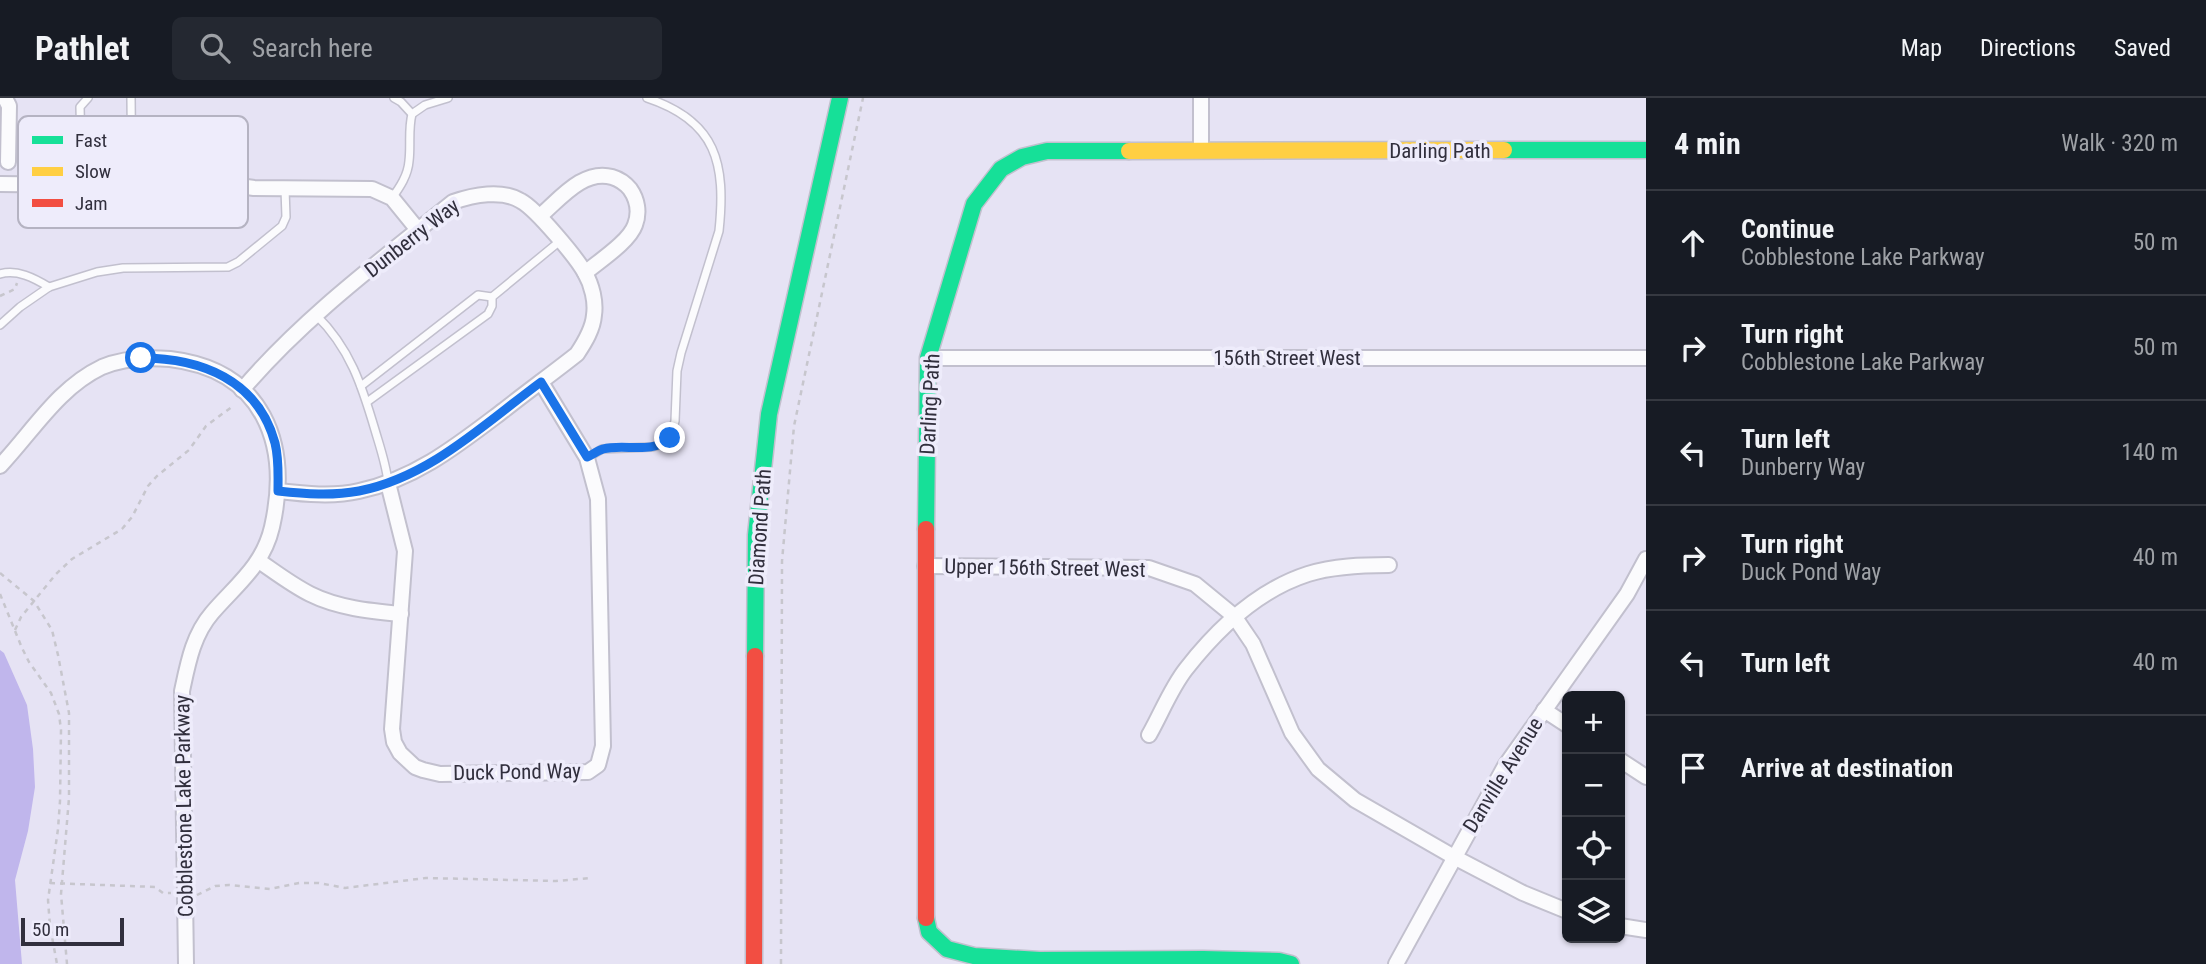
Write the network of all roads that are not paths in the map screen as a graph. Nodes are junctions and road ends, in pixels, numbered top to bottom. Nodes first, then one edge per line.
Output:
1 (5, 98) edge
2 (88, 98) edge
3 (131, 98) edge
4 (394, 98) edge
5 (448, 98) edge
6 (647, 98) edge
7 (840, 98) edge
8 (1201, 98) edge
9 (412, 114) junction
10 (80, 116) edge
11 (131, 116) edge
12 (1201, 150) junction
13 (1646, 150) edge
14 (4, 162) edge
15 (5, 185) edge
16 (248, 187) edge
17 (285, 189) junction
18 (392, 198) junction
19 (540, 216) junction
20 (418, 230) junction
21 (560, 241) junction
22 (585, 273) junction
23 (0, 274) edge
24 (49, 287) junction
25 (492, 297) junction
26 (316, 315) junction
27 (0, 324) edge
28 (928, 358) junction
29 (1646, 358) edge
30 (541, 382) junction
31 (361, 386) junction
32 (242, 390) junction
33 (367, 402) junction
34 (587, 457) junction
35 (0, 466) edge
36 (388, 484) junction
37 (278, 491) junction
38 (1646, 559) edge
39 (259, 561) junction
40 (1389, 565) dead end
41 (925, 566) junction
42 (401, 614) junction
43 (1234, 615) junction
44 (1544, 710) junction
45 (1562, 722) edge
46 (1149, 736) dead end
47 (1625, 763) edge
48 (1646, 777) edge
49 (1454, 857) junction
50 (1562, 909) edge
51 (1625, 927) edge
52 (1646, 930) edge
53 (186, 964) edge
54 (754, 964) edge
55 (1291, 964) edge
56 (1395, 964) edge

1 - 14 street
2 - 10 lane
3 - 11 lane
4 - 9 lane
5 - 9 lane
6 - 34 lane
7 - 54 street, Diamond Path
8 - 12 street
9 - 18 lane
12 - 13 street, Darling Path
12 - 28 street, Darling Path
14 - 15 street
16 - 17 street
17 - 18 street
17 - 24 lane
18 - 20 street
19 - 20 street, Dunberry Way
19 - 21 street, Dunberry Way
19 - 22 street
20 - 26 street, Dunberry Way
21 - 22 street, Dunberry Way
21 - 25 lane
22 - 30 street, Dunberry Way
23 - 24 lane
24 - 27 lane
25 - 31 lane
25 - 33 lane
26 - 31 lane
26 - 32 street, Dunberry Way
28 - 29 street, 156th Street West
28 - 41 street, Darling Path
30 - 34 street, Duck Pond Way
30 - 36 street, Dunberry Way
31 - 33 lane
32 - 35 street, Cobblestone Lake Parkway
32 - 37 street, Cobblestone Lake Parkway
33 - 36 lane
34 - 42 street, Duck Pond Way
36 - 37 street, Dunberry Way
36 - 42 street, Duck Pond Way
37 - 39 street, Cobblestone Lake Parkway
38 - 44 street, Danville Avenue
39 - 42 street
39 - 53 street, Cobblestone Lake Parkway
40 - 43 street
41 - 43 street, Upper 156th Street West
41 - 55 street, Darling Path
43 - 46 street
43 - 49 street, Upper 156th Street West
44 - 45 street
44 - 49 street, Danville Avenue
47 - 48 street
49 - 50 street, Upper 156th Street West
49 - 56 street, Danville Avenue
51 - 52 street

